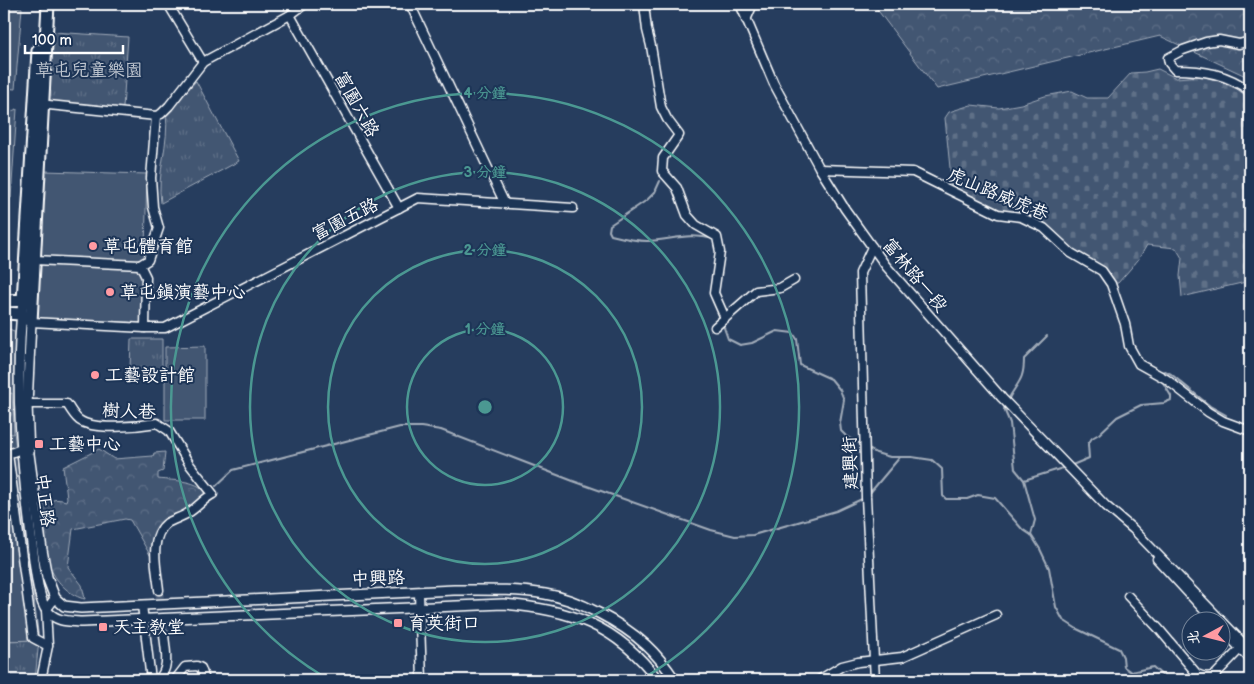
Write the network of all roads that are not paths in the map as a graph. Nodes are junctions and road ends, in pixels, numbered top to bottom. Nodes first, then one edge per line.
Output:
1 (41, 4) edge
2 (48, 4) edge
3 (168, 4) edge
4 (305, 4) edge
5 (410, 4) edge
6 (644, 4) edge
7 (740, 4) edge
8 (753, 4) edge
9 (290, 15) junction
10 (746, 20) junction
11 (1250, 41) edge
12 (203, 62) junction
13 (1250, 91) edge
14 (39, 104) junction
15 (156, 116) junction
16 (820, 169) junction
17 (505, 204) junction
18 (399, 208) junction
19 (573, 208) dead end
20 (872, 247) junction
21 (35, 260) junction
22 (140, 265) junction
23 (794, 280) dead end
24 (27, 300) junction
25 (4, 301) edge
26 (4, 314) edge
27 (21, 314) junction
28 (31, 322) junction
29 (145, 328) junction
30 (23, 404) junction
31 (1250, 431) edge
32 (25, 449) junction
33 (16, 512) junction
34 (4, 514) edge
35 (1126, 524) junction
36 (159, 590) tunnel mouth
37 (419, 593) junction
38 (1128, 596) dead end
39 (55, 598) junction
40 (142, 604) junction
41 (420, 608) junction
42 (46, 610) junction
43 (1206, 612) edge
44 (996, 615) dead end
45 (143, 618) junction
46 (164, 634) tunnel mouth
47 (1232, 639) edge
48 (48, 646) junction
49 (1241, 648) junction
50 (1250, 650) edge
51 (875, 659) junction
52 (1250, 659) edge
53 (41, 680) edge
54 (151, 680) edge
55 (158, 680) edge
56 (175, 680) edge
57 (205, 680) edge
58 (422, 680) edge
59 (658, 680) edge
60 (675, 680) edge
61 (819, 680) edge
62 (875, 680) edge

1 - 14 main road, 中正路
2 - 14 main road, 中正路
3 - 12 street
4 - 9 street
5 - 17 street
6 - 23 street
7 - 10 street, 富林路一段
8 - 10 street
9 - 12 street
9 - 18 street, 富園六路
10 - 16 street, 富林路一段
11 - 13 street
12 - 15 street
14 - 15 street
14 - 21 main road, 中正路
14 - 24 main road, 中正路
15 - 22 street
16 - 20 street, 富林路一段
16 - 31 street, 虎山路威虎巷
17 - 18 street, 富園五路
17 - 19 street, 富園五路
18 - 29 street, 富園五路
20 - 35 street, 富林路一段
20 - 51 street, 建興街
21 - 22 street
21 - 24 main road, 中正路
22 - 29 street
24 - 25 main road
24 - 27 street, 中正路
24 - 28 main road, 中正路
26 - 27 main road
27 - 28 main road
27 - 30 street, 中正路
28 - 29 street, 富園五路
28 - 30 street, 中正路
30 - 32 street, 中正路
30 - 36 street, 樹人巷
32 - 33 street
32 - 39 street, 中正路
32 - 42 street, 中正路
33 - 34 street
33 - 48 street
35 - 43 street, 富林路一段
35 - 50 street, 富林路一段
37 - 40 street, 中興路
37 - 41 street
37 - 60 street, 中興路
38 - 49 street
39 - 40 street, 中興路
39 - 42 street
40 - 45 street
41 - 45 street, 中興路
41 - 58 street
41 - 59 street, 中興路
42 - 45 street, 中興路
42 - 48 street
44 - 51 street
45 - 54 street
46 - 55 street
47 - 49 street
48 - 53 street
49 - 52 street
51 - 61 street
51 - 62 street, 建興街
56 - 57 street

